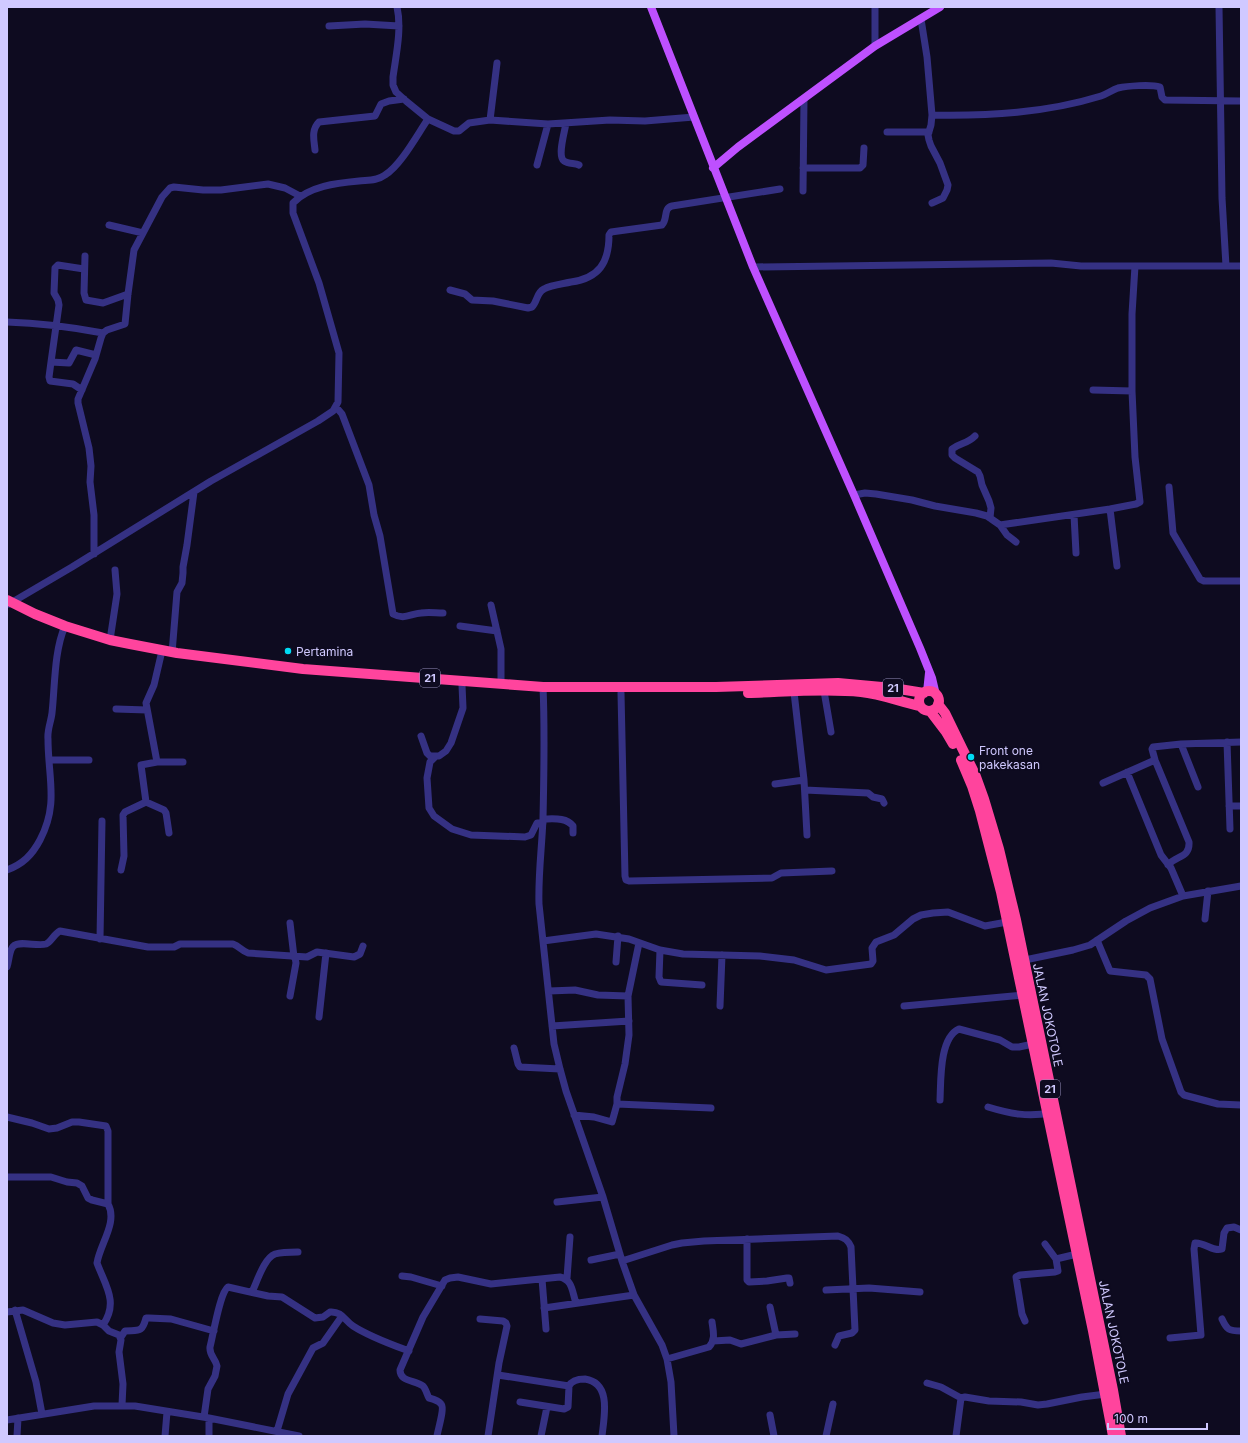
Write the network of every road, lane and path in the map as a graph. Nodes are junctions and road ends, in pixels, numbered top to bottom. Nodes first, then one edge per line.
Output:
1 (397, 7) edge
2 (651, 7) edge
3 (875, 7) edge
4 (940, 7) edge
5 (1220, 7) edge
6 (921, 19) junction
7 (330, 26) dead end
8 (399, 26) junction
9 (875, 46) junction
10 (497, 63) dead end
11 (404, 99) junction
12 (804, 99) junction
13 (1241, 100) edge
14 (1220, 101) junction
15 (932, 115) junction
16 (694, 117) junction
17 (428, 118) junction
18 (490, 120) junction
19 (548, 124) junction
20 (566, 124) junction
21 (887, 132) dead end
22 (929, 132) junction
23 (864, 148) dead end
24 (315, 150) dead end
25 (537, 165) dead end
26 (579, 165) dead end
27 (713, 168) junction
28 (803, 168) junction
29 (780, 189) dead end
30 (803, 191) dead end
31 (300, 196) junction
32 (724, 197) junction
33 (932, 203) dead end
34 (109, 225) dead end
35 (143, 234) junction
36 (84, 256) dead end
37 (1135, 266) junction
38 (1226, 266) junction
39 (1241, 266) edge
40 (753, 267) junction
41 (84, 269) junction
42 (450, 290) dead end
43 (128, 294) junction
44 (7, 322) edge
45 (56, 325) junction
46 (103, 333) junction
47 (96, 355) junction
48 (51, 362) junction
49 (82, 390) junction
50 (1093, 390) dead end
51 (1132, 391) junction
52 (336, 407) junction
53 (975, 436) dead end
54 (1170, 487) dead end
55 (194, 492) junction
56 (854, 495) junction
57 (1110, 509) junction
58 (1074, 515) junction
59 (990, 518) junction
60 (1000, 525) junction
61 (1016, 542) dead end
62 (1076, 553) dead end
63 (94, 554) junction
64 (1117, 566) dead end
65 (115, 570) dead end
66 (1241, 581) edge
67 (8, 603) edge
68 (491, 605) dead end
69 (443, 613) dead end
70 (460, 626) dead end
71 (64, 628) junction
72 (497, 632) junction
73 (110, 640) junction
74 (172, 653) junction
75 (161, 655) junction
76 (501, 684) junction
77 (462, 685) junction
78 (543, 690) junction
79 (736, 690) junction
80 (824, 691) junction
81 (794, 692) junction
82 (621, 693) junction
83 (931, 699) junction
84 (116, 709) dead end
85 (147, 710) junction
86 (831, 732) dead end
87 (421, 736) dead end
88 (1227, 742) junction
89 (1241, 742) edge
90 (1181, 744) junction
91 (435, 756) junction
92 (49, 760) junction
93 (89, 760) dead end
94 (1155, 760) junction
95 (157, 762) junction
96 (184, 762) dead end
97 (1127, 772) junction
98 (804, 780) junction
99 (1103, 783) dead end
100 (775, 784) dead end
101 (1198, 787) dead end
102 (805, 790) junction
103 (146, 802) junction
104 (884, 803) dead end
105 (1229, 806) junction
106 (1241, 806) edge
107 (102, 821) dead end
108 (543, 821) junction
109 (1230, 829) dead end
110 (169, 833) dead end
111 (573, 833) dead end
112 (807, 835) dead end
113 (1168, 865) junction
114 (7, 870) edge
115 (121, 870) dead end
116 (832, 871) dead end
117 (1241, 886) edge
118 (1208, 892) junction
119 (1183, 896) junction
120 (1205, 918) dead end
121 (1007, 922) junction
122 (290, 923) dead end
123 (618, 936) junction
124 (100, 938) junction
125 (1097, 940) junction
126 (543, 941) junction
127 (639, 942) junction
128 (363, 946) dead end
129 (660, 950) junction
130 (326, 953) junction
131 (722, 955) junction
132 (294, 957) junction
133 (1020, 961) junction
134 (616, 962) dead end
135 (7, 967) edge
136 (702, 985) dead end
137 (549, 991) junction
138 (1023, 995) junction
139 (290, 996) dead end
140 (628, 996) junction
141 (720, 1006) dead end
142 (904, 1006) dead end
143 (319, 1017) dead end
144 (629, 1021) junction
145 (552, 1026) junction
146 (1033, 1044) junction
147 (514, 1048) dead end
148 (560, 1069) junction
149 (1042, 1070) junction
150 (940, 1100) dead end
151 (617, 1104) junction
152 (1241, 1105) edge
153 (988, 1106) dead end
154 (711, 1108) dead end
155 (1051, 1113) junction
156 (574, 1115) junction
157 (7, 1117) edge
158 (7, 1177) edge
159 (604, 1197) junction
160 (557, 1202) dead end
161 (108, 1204) junction
162 (1241, 1230) edge
163 (570, 1237) dead end
164 (747, 1239) junction
165 (1045, 1244) dead end
166 (298, 1252) dead end
167 (1077, 1254) junction
168 (621, 1258) junction
169 (1056, 1259) junction
170 (591, 1260) dead end
171 (402, 1276) dead end
172 (566, 1278) junction
173 (542, 1279) junction
174 (790, 1283) dead end
175 (442, 1286) junction
176 (854, 1288) junction
177 (826, 1290) dead end
178 (252, 1292) junction
179 (920, 1292) dead end
180 (634, 1295) junction
181 (576, 1303) junction
182 (770, 1307) dead end
183 (544, 1308) junction
184 (15, 1310) junction
185 (7, 1312) edge
186 (342, 1316) junction
187 (480, 1319) dead end
188 (1222, 1319) dead end
189 (1025, 1320) dead end
190 (712, 1322) dead end
191 (103, 1325) junction
192 (546, 1329) dead end
193 (214, 1331) junction
194 (1241, 1331) edge
195 (795, 1334) dead end
196 (776, 1335) junction
197 (120, 1337) junction
198 (1170, 1338) dead end
199 (713, 1341) junction
200 (836, 1345) dead end
201 (408, 1351) junction
202 (667, 1359) junction
203 (498, 1375) junction
204 (927, 1383) dead end
205 (569, 1386) junction
206 (1106, 1394) junction
207 (961, 1398) junction
208 (520, 1402) dead end
209 (833, 1404) dead end
210 (122, 1405) junction
211 (547, 1407) junction
212 (167, 1412) junction
213 (42, 1414) junction
214 (770, 1415) dead end
215 (18, 1418) junction
216 (206, 1418) junction
217 (7, 1420) edge
218 (277, 1431) junction
219 (1116, 1431) edge
220 (17, 1436) edge
221 (165, 1436) edge
222 (209, 1436) edge
223 (299, 1436) edge
224 (437, 1436) edge
225 (488, 1436) edge
226 (541, 1436) edge
227 (602, 1436) edge
228 (674, 1436) edge
229 (774, 1436) edge
230 (826, 1436) edge
231 (956, 1436) edge

1 - 8 street
2 - 16 main road
3 - 9 street
4 - 6 main road
5 - 14 street
6 - 9 main road
6 - 15 street
7 - 8 street
8 - 11 street
9 - 12 main road
10 - 18 street
11 - 17 street
11 - 24 street
12 - 27 main road
12 - 28 street
13 - 14 street
14 - 15 street
14 - 38 street
15 - 22 street
16 - 20 street
16 - 27 main road
17 - 18 street
17 - 31 street
18 - 19 street
19 - 20 street
19 - 25 street
20 - 26 street
21 - 22 street
22 - 33 street
23 - 28 street
27 - 32 main road
28 - 30 street
29 - 32 street
31 - 35 street
31 - 52 street
32 - 40 main road
32 - 42 street
34 - 35 street
35 - 43 street
36 - 41 street
37 - 38 street
37 - 40 street
37 - 51 street
38 - 39 street
40 - 56 main road
41 - 43 street
41 - 45 street
43 - 46 street
44 - 45 street
45 - 46 street
45 - 48 street
46 - 47 street
47 - 48 street
47 - 49 street
48 - 49 street
49 - 63 street
50 - 51 street
51 - 57 street
52 - 55 street
52 - 69 street
53 - 59 street
54 - 66 street
55 - 63 street
55 - 74 street
56 - 59 street
56 - 83 main road
57 - 58 street
57 - 64 street
58 - 60 street
58 - 62 street
59 - 60 street
60 - 61 street
63 - 67 street
65 - 73 street
67 - 71 highway, 21
68 - 72 street
70 - 72 street
71 - 73 highway, 21
71 - 75 highway, 21
71 - 92 street
72 - 76 street
73 - 74 highway, 21
74 - 76 highway, 21
75 - 77 highway, 21
75 - 85 street
76 - 78 highway, 21
77 - 78 highway, 21
77 - 91 street
78 - 79 highway, 21
78 - 82 highway, 21
78 - 108 street
79 - 81 highway, 21
79 - 82 highway, 21
79 - 83 highway, 21
80 - 81 highway, 21
80 - 83 highway, 21
80 - 86 street
81 - 98 street
82 - 116 street
83 - 121 highway, JALAN JOKOTOLE / 21
83 - 133 highway, JALAN JOKOTOLE / 21
84 - 85 street
85 - 95 street
87 - 91 street
88 - 89 street
88 - 90 street
88 - 105 street
90 - 94 street
90 - 101 street
91 - 108 street
92 - 93 street
92 - 114 street
94 - 97 street
94 - 113 street
95 - 96 street
95 - 103 street
97 - 99 street
97 - 113 street
98 - 100 street
98 - 102 street
102 - 104 street
102 - 112 street
103 - 110 street
103 - 115 street
105 - 106 street
105 - 109 street
107 - 124 street
108 - 111 street
108 - 126 street
113 - 119 street
117 - 118 street
118 - 119 street
118 - 120 street
119 - 125 street
121 - 131 street
121 - 133 highway, JALAN JOKOTOLE / 21
122 - 132 street
123 - 126 street
123 - 127 street
123 - 134 street
124 - 132 street
124 - 135 street
125 - 133 street
125 - 152 street
126 - 137 street
127 - 129 street
127 - 140 street
128 - 130 street
129 - 131 street
129 - 136 street
130 - 132 street
130 - 143 street
131 - 141 street
132 - 139 street
133 - 138 highway, JALAN JOKOTOLE / 21
133 - 149 highway, JALAN JOKOTOLE / 21
137 - 140 street
137 - 145 street
138 - 142 street
138 - 146 highway, JALAN JOKOTOLE / 21
140 - 144 street
144 - 145 street
144 - 151 street
145 - 148 street
146 - 149 highway, JALAN JOKOTOLE / 21
146 - 150 street
147 - 148 street
148 - 156 street
149 - 155 highway, JALAN JOKOTOLE / 21
151 - 154 street
151 - 156 street
153 - 155 street
155 - 167 highway, JALAN JOKOTOLE / 21
155 - 219 highway, JALAN JOKOTOLE / 21
156 - 159 street
157 - 161 street
158 - 161 street
159 - 160 street
159 - 168 street
161 - 191 street
162 - 198 street
163 - 172 street
164 - 168 street
164 - 174 street
164 - 176 street
165 - 169 street
166 - 178 street
167 - 169 street
167 - 206 highway, JALAN JOKOTOLE / 21
168 - 170 street
168 - 180 street
169 - 189 street
171 - 175 street
172 - 173 street
172 - 181 street
173 - 175 street
173 - 183 street
175 - 201 street
176 - 177 street
176 - 179 street
176 - 200 street
178 - 186 street
178 - 193 street
180 - 181 street
180 - 202 street
181 - 183 street
182 - 196 street
183 - 192 street
184 - 185 street
184 - 191 street
184 - 213 street
186 - 201 street
186 - 218 street
187 - 203 street
188 - 194 street
190 - 199 street
191 - 197 street
193 - 197 street
193 - 216 street
195 - 196 street
196 - 199 street
197 - 210 street
199 - 202 street
201 - 224 street
202 - 228 street
203 - 205 street
203 - 225 street
204 - 207 street
205 - 211 street
205 - 227 street
206 - 207 street
206 - 219 highway, JALAN JOKOTOLE / 21
207 - 231 street
208 - 211 street
209 - 230 street
210 - 212 street
210 - 213 street
211 - 226 street
212 - 216 street
212 - 221 street
213 - 215 street
214 - 229 street
215 - 217 street
215 - 220 street
216 - 218 street
216 - 222 street
218 - 223 street

